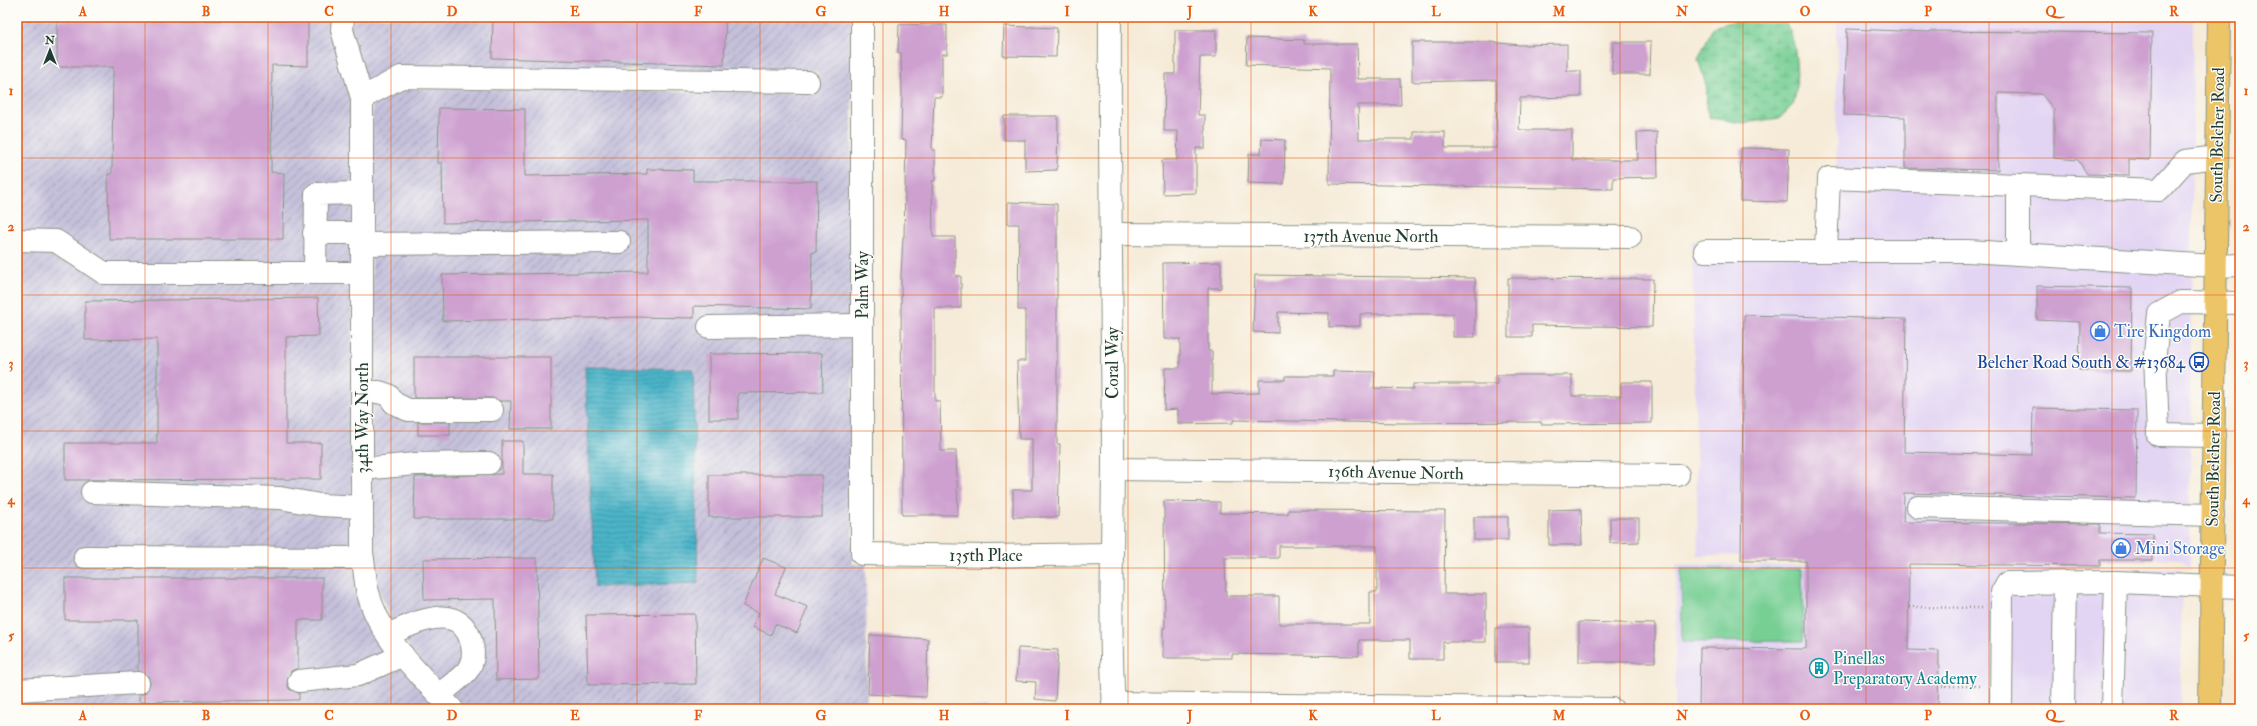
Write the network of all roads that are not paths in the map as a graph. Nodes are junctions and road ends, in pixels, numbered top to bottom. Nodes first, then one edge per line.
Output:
1 (344, 17) edge
2 (862, 17) edge
3 (1110, 17) edge
4 (2219, 17) edge
5 (808, 82) dead end
6 (362, 98) junction
7 (2217, 157) junction
8 (2018, 185) junction
9 (362, 193) junction
10 (314, 233) junction
11 (1112, 234) junction
12 (362, 238) junction
13 (1630, 238) dead end
14 (17, 240) edge
15 (619, 242) dead end
16 (1704, 251) dead end
17 (1826, 251) junction
18 (2018, 254) junction
19 (2240, 265) edge
20 (2216, 266) junction
21 (315, 273) junction
22 (362, 273) junction
23 (2215, 303) junction
24 (2240, 303) edge
25 (862, 325) junction
26 (709, 327) dead end
27 (362, 392) junction
28 (492, 410) dead end
29 (2214, 436) junction
30 (489, 463) dead end
31 (362, 469) junction
32 (1113, 469) junction
33 (1678, 475) dead end
34 (92, 492) dead end
35 (362, 507) junction
36 (1918, 507) dead end
37 (2213, 515) junction
38 (862, 554) joint
39 (1111, 554) junction
40 (85, 557) dead end
41 (362, 558) junction
42 (2065, 582) junction
43 (2116, 582) junction
44 (2212, 586) junction
45 (2240, 587) edge
46 (388, 636) junction
47 (403, 655) junction
48 (299, 681) dead end
49 (138, 683) dead end
50 (17, 690) edge
51 (445, 702) edge
52 (1113, 706) edge
53 (1612, 709) edge
54 (2001, 709) edge
55 (2063, 709) edge
56 (2112, 709) edge
57 (2210, 709) edge

1 - 6 street, 34th Way North
2 - 25 street, Palm Way
3 - 11 street, Coral Way
4 - 7 main road, South Belcher Road
5 - 6 street
6 - 9 street, 34th Way North
7 - 8 street
7 - 20 main road, South Belcher Road
8 - 17 street
8 - 18 street
9 - 10 street
9 - 12 street, 34th Way North
10 - 12 street
10 - 21 street
11 - 13 street, 137th Avenue North
11 - 32 street, Coral Way
12 - 15 street
12 - 22 street, 34th Way North
14 - 21 street
16 - 17 street
17 - 18 street
18 - 20 street
19 - 20 street
20 - 23 main road, South Belcher Road
21 - 22 street
22 - 27 street, 34th Way North
23 - 24 street
23 - 29 main road, South Belcher Road
23 - 29 street
25 - 26 street
25 - 38 street, Palm Way
27 - 28 street
27 - 31 street, 34th Way North
29 - 37 main road, South Belcher Road
30 - 31 street
31 - 35 street, 34th Way North
32 - 33 street, 136th Avenue North
32 - 39 street, Coral Way
34 - 35 street
35 - 41 street, 34th Way North
36 - 37 street
37 - 44 main road, South Belcher Road
38 - 39 street, 135th Place
39 - 52 street, Coral Way
40 - 41 street
41 - 46 street, 34th Way North
42 - 43 street
42 - 54 street
42 - 55 street
43 - 44 street
43 - 56 street
44 - 45 street
44 - 57 main road, South Belcher Road
46 - 47 street, 34th Way North
46 - 51 street
47 - 48 street
47 - 51 street, 34th Way North
49 - 50 street
52 - 53 street

